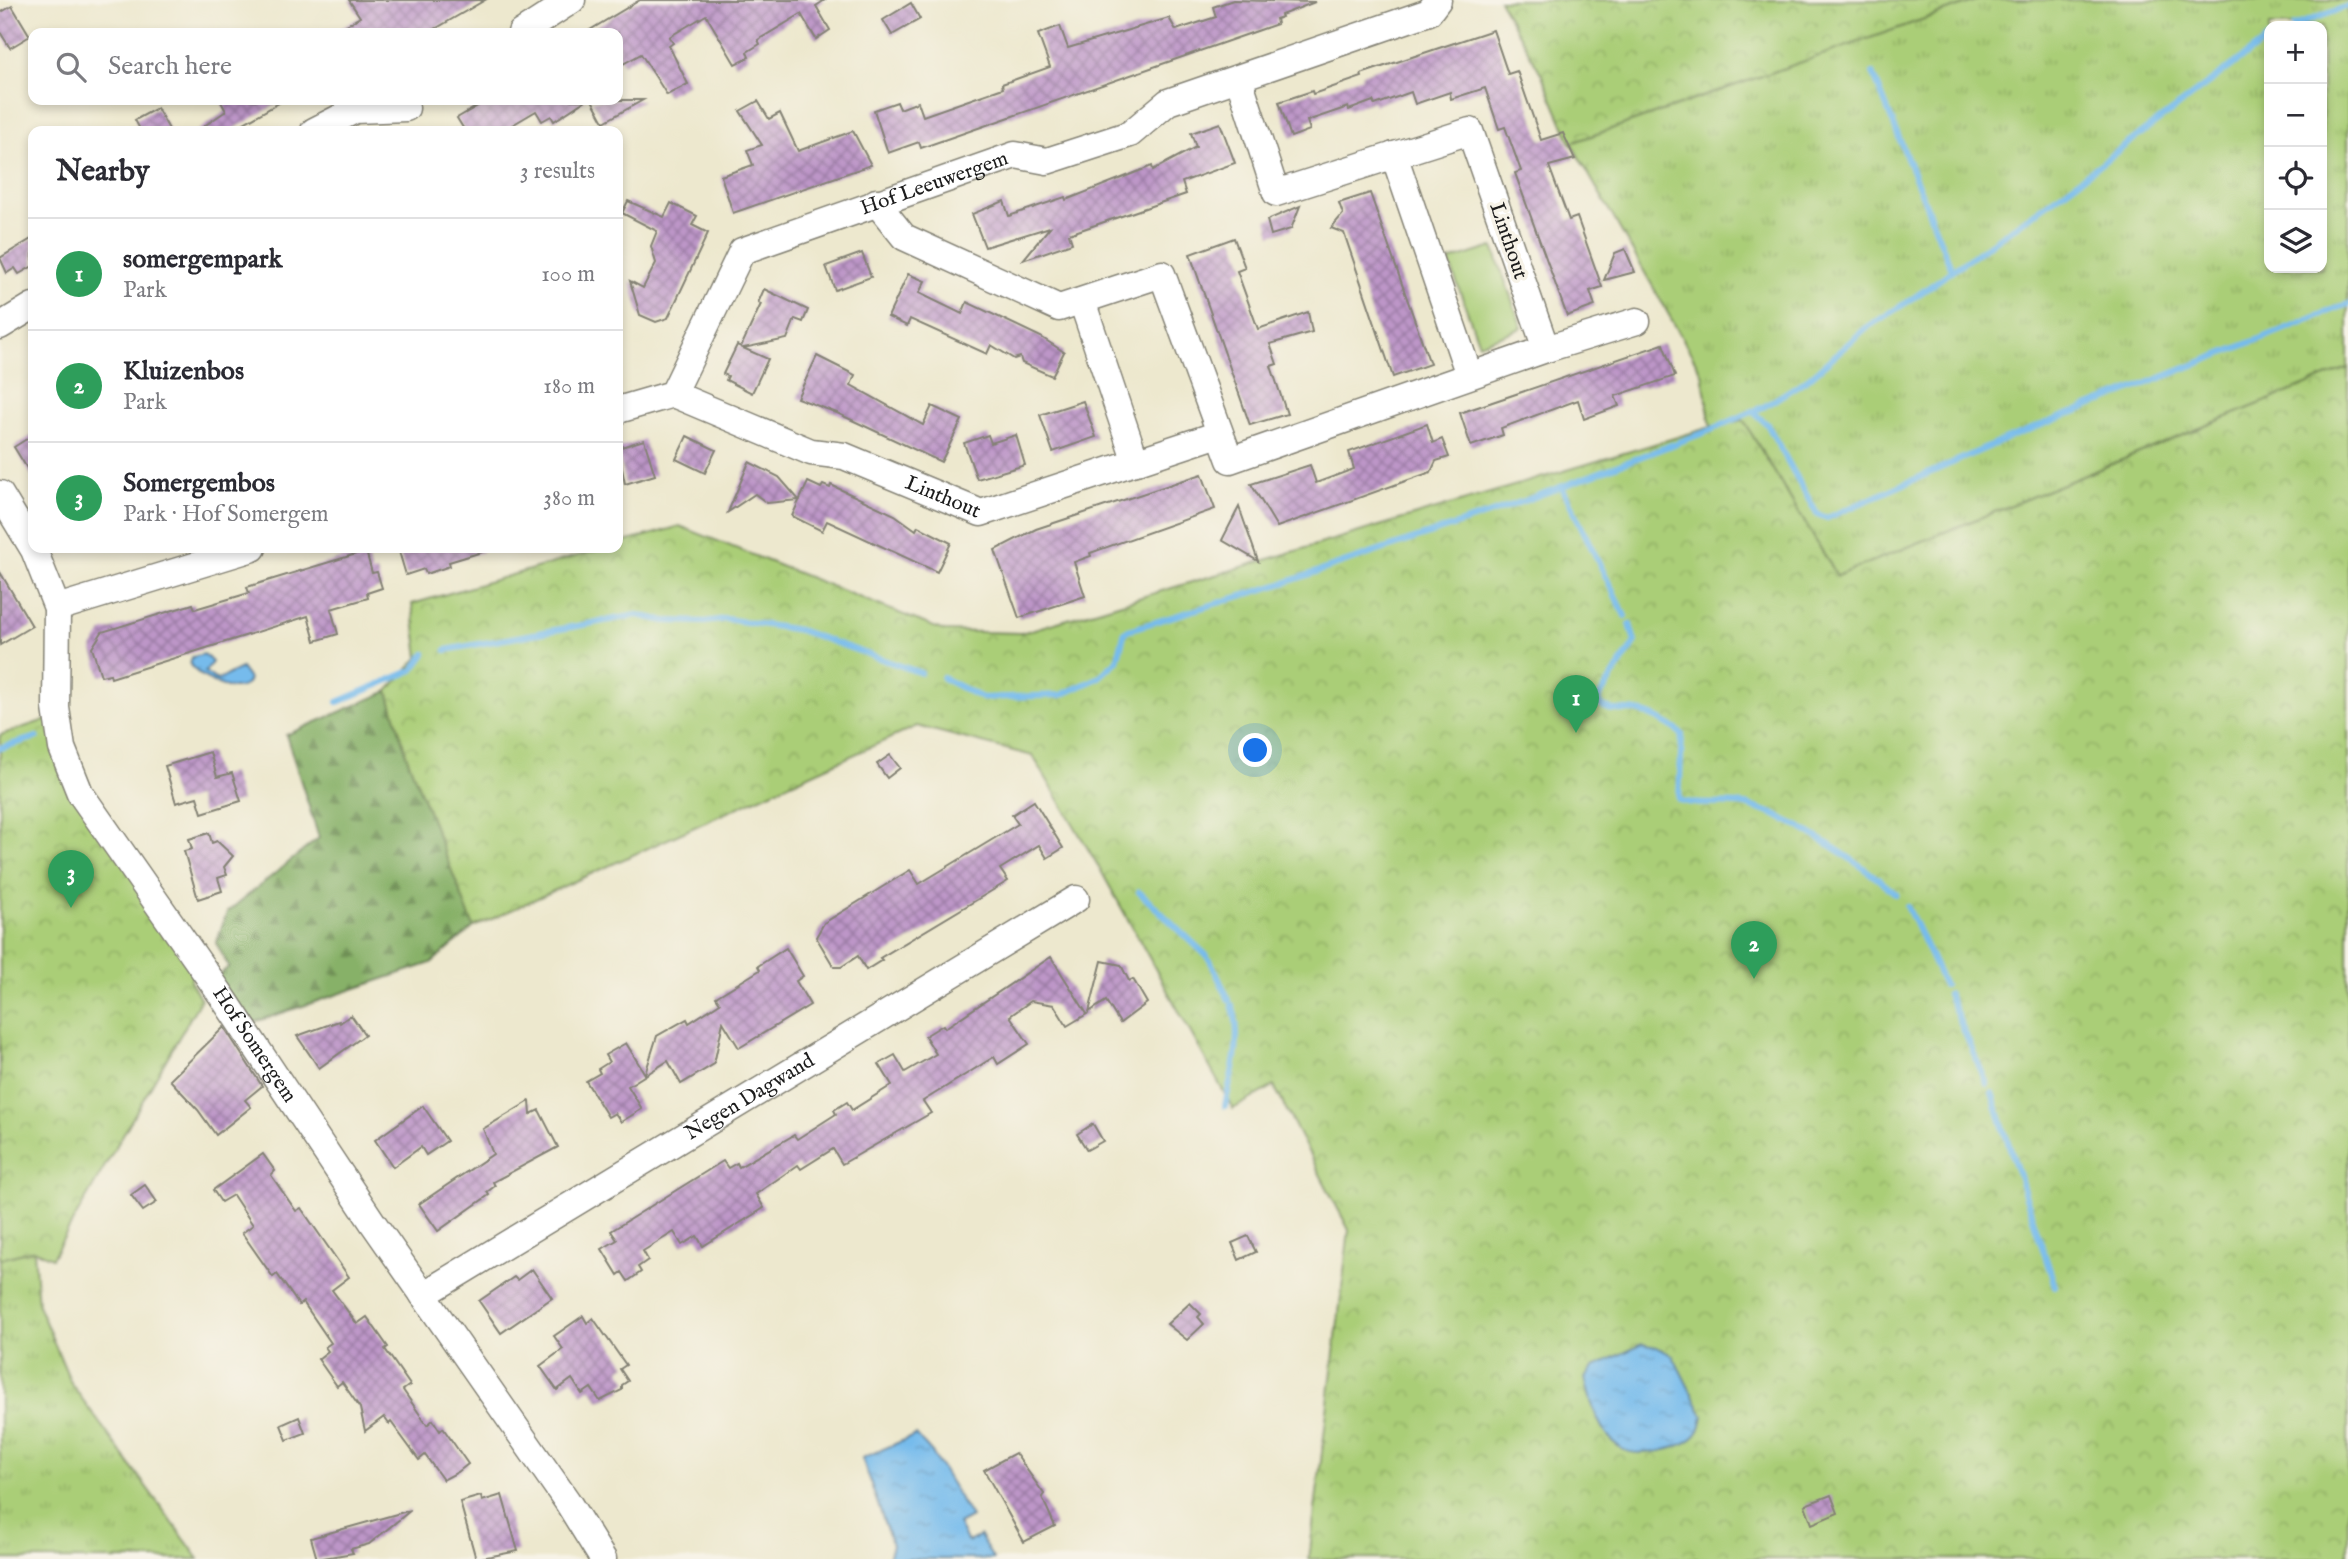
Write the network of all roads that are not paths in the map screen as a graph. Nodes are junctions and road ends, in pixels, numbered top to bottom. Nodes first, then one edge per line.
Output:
1 (572, 0) edge
2 (1438, 0) edge
3 (529, 28) edge
4 (1240, 79) junction
5 (402, 105) edge
6 (411, 105) edge
7 (324, 126) edge
8 (396, 126) edge
9 (1394, 155) junction
10 (876, 202) junction
11 (1082, 301) junction
12 (28, 309) edge
13 (1637, 321) dead end
14 (0, 326) edge
15 (1546, 349) junction
16 (1469, 375) junction
17 (673, 394) junction
18 (623, 409) edge
19 (1219, 434) junction
20 (1136, 462) junction
21 (0, 494) edge
22 (28, 540) edge
23 (35, 553) edge
24 (237, 553) edge
25 (57, 608) junction
26 (1076, 899) dead end
27 (423, 1295) junction
28 (603, 1559) edge

1 - 3 street
2 - 4 street, Hof Leeuwergem
4 - 9 street, Linthout
4 - 10 street, Hof Leeuwergem
5 - 7 street
6 - 8 street
9 - 15 street, Linthout
9 - 16 street
10 - 11 street
10 - 17 street, Hof Leeuwergem
11 - 19 street
11 - 20 street
12 - 14 street
13 - 15 street
15 - 16 street
16 - 19 street
17 - 18 street
17 - 20 street, Linthout
19 - 20 street, Linthout
21 - 22 street, Hof Somergem
23 - 25 street, Hof Somergem
24 - 25 street
25 - 27 street, Hof Somergem
26 - 27 street, Negen Dagwand
27 - 28 street, Hof Somergem

